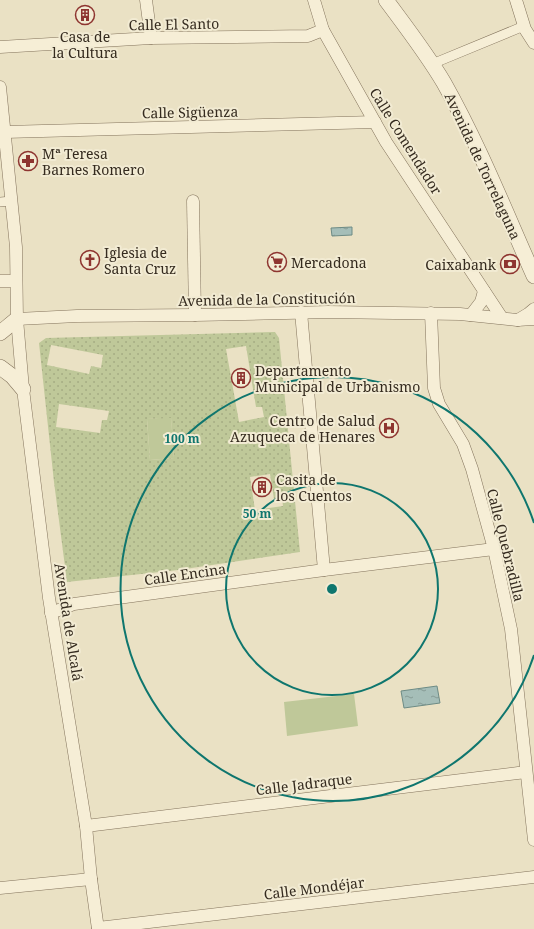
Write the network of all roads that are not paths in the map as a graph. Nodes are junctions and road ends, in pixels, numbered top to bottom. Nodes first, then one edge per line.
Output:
1 (146, 0) edge
2 (314, 0) edge
3 (386, 0) edge
4 (516, 0) edge
5 (524, 26) junction
6 (323, 30) junction
7 (151, 38) junction
8 (534, 43) edge
9 (0, 47) edge
10 (432, 64) junction
11 (0, 86) edge
12 (375, 122) junction
13 (5, 132) junction
14 (6, 201) edge
15 (193, 201) dead end
16 (534, 276) edge
17 (0, 281) edge
18 (16, 281) junction
19 (484, 291) junction
20 (534, 309) edge
21 (301, 312) junction
22 (431, 313) junction
23 (195, 315) junction
24 (471, 315) junction
25 (502, 318) junction
26 (17, 319) junction
27 (534, 319) edge
28 (517, 320) junction
29 (534, 328) edge
30 (0, 333) edge
31 (0, 367) edge
32 (23, 389) junction
33 (494, 549) junction
34 (324, 570) junction
35 (51, 613) junction
36 (526, 772) junction
37 (86, 826) junction
38 (534, 840) edge
39 (534, 877) edge
40 (91, 879) junction
41 (0, 888) edge
42 (98, 929) edge

1 - 7 street
2 - 6 street, Calle Comendador
3 - 10 street, Avenida de Torrelaguna
4 - 5 street
5 - 8 street
5 - 10 street
6 - 7 street, Calle El Santo
6 - 12 street, Calle Comendador
7 - 9 street, Calle El Santo
10 - 16 street, Avenida de Torrelaguna
11 - 13 street, Avenida de Alcalá
12 - 13 street, Calle Sigüenza
12 - 19 street, Calle Comendador
13 - 14 street, Avenida de Alcalá
14 - 18 street, Avenida de Alcalá
15 - 23 street
17 - 18 street
18 - 26 street, Avenida de Alcalá
19 - 24 street
19 - 25 street, Calle Comendador
20 - 28 street
21 - 22 street, Avenida de la Constitución
21 - 23 street, Avenida de la Constitución
21 - 34 street
22 - 24 street, Avenida de la Constitución
22 - 33 street, Calle Quebradilla
23 - 26 street, Avenida de la Constitución
24 - 25 street, Avenida de la Constitución
25 - 28 street, Avenida de la Constitución
26 - 30 street
26 - 32 street, Avenida de Alcalá
27 - 28 street, Avenida de la Constitución
28 - 29 street, Avenida de la Constitución
31 - 32 street
32 - 35 street, Avenida de Alcalá
33 - 34 street, Calle Encina
33 - 36 street, Calle Quebradilla
34 - 35 street, Calle Encina
35 - 37 street, Avenida de Alcalá
36 - 37 street, Calle Jadraque
36 - 38 street, Calle Quebradilla
37 - 40 street, Avenida de Alcalá
39 - 42 street, Calle Mondéjar
40 - 41 street
40 - 42 street, Avenida de Alcalá

